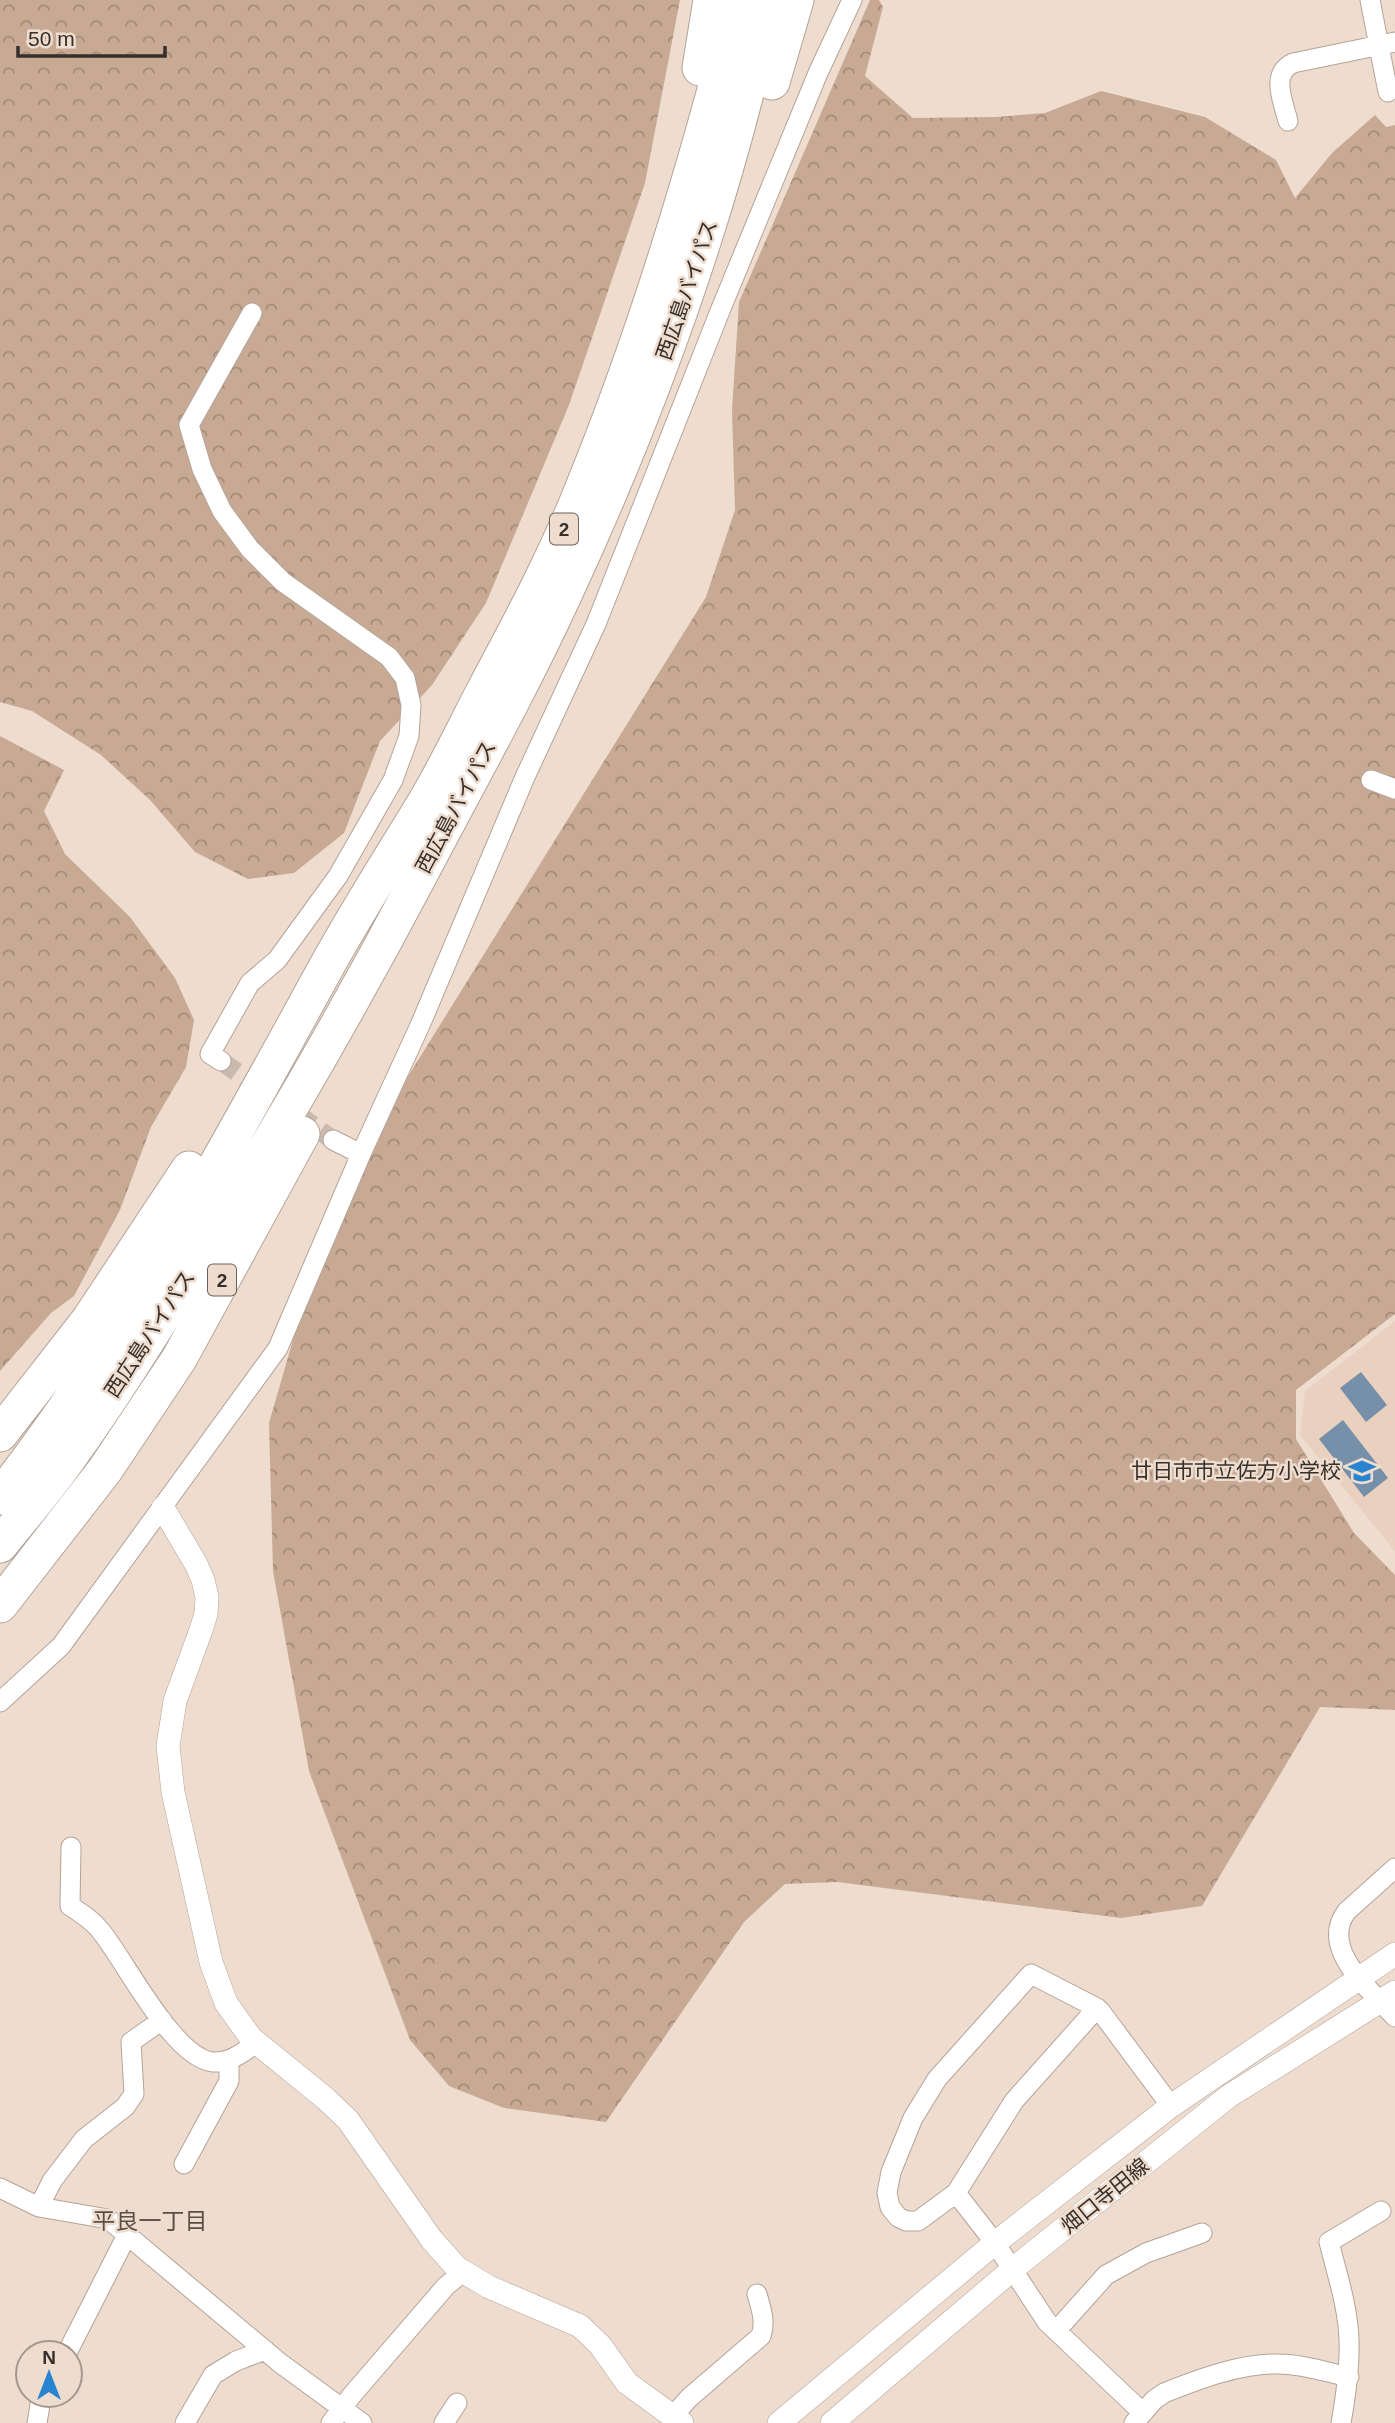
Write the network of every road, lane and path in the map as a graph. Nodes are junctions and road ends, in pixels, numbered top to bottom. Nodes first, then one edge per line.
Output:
1 (711, 0) edge
2 (739, 0) edge
3 (768, 0) edge
4 (796, 0) edge
5 (852, 0) edge
6 (1370, 0) edge
7 (1387, 44) edge
8 (1388, 92) dead end
9 (1288, 121) dead end
10 (670, 247) junction
11 (251, 313) dead end
12 (616, 478) junction
13 (1371, 780) dead end
14 (1395, 789) edge
15 (355, 915) junction
16 (393, 926) junction
17 (220, 1061) dead end
18 (333, 1140) tunnel mouth
19 (361, 1154) junction
20 (0, 1434) edge
21 (0, 1497) edge
22 (163, 1508) junction
23 (0, 1545) edge
24 (0, 1605) edge
25 (0, 1702) edge
26 (71, 1847) dead end
27 (1395, 1868) edge
28 (1395, 1954) edge
29 (1359, 1978) junction
30 (1390, 2003) edge
31 (1097, 2008) junction
32 (162, 2020) junction
33 (256, 2043) junction
34 (229, 2060) junction
35 (1171, 2106) junction
36 (192, 2160) dead end
37 (0, 2188) edge
38 (956, 2193) junction
39 (39, 2207) junction
40 (1381, 2211) dead end
41 (1202, 2233) dead end
42 (127, 2235) junction
43 (995, 2243) junction
44 (1013, 2269) junction
45 (463, 2272) junction
46 (757, 2294) dead end
47 (1056, 2331) junction
48 (74, 2339) edge
49 (265, 2350) junction
50 (1349, 2377) junction
51 (457, 2403) dead end
52 (337, 2415) edge
53 (1138, 2418) edge
54 (678, 2420) edge
55 (185, 2423) edge
56 (362, 2423) edge
57 (444, 2423) edge
58 (779, 2423) edge
59 (832, 2423) edge
60 (1341, 2423) edge

1 - 10 highway, 2
2 - 10 highway, 西広島バイパス / 2
3 - 12 highway, 西広島バイパス / 2
4 - 12 highway, 2
5 - 19 street
6 - 7 street
7 - 8 street
7 - 9 street
10 - 15 highway, 西広島バイパス / 2
11 - 17 street
12 - 16 highway, 西広島バイパス / 2
13 - 14 street
15 - 20 highway, 2
15 - 21 highway, 西広島バイパス / 2
16 - 23 highway, 西広島バイパス / 2
16 - 24 highway, 2
18 - 19 street
19 - 22 street
22 - 25 street
22 - 33 street
26 - 32 street
27 - 29 street
28 - 29 street
29 - 30 street
29 - 35 street
30 - 44 street, 畑口寺田線
31 - 35 street
31 - 38 street
31 - 38 street
32 - 34 street
32 - 39 street
33 - 34 street
33 - 45 street
34 - 36 street
35 - 43 street
37 - 39 street
38 - 43 street
39 - 42 street
40 - 50 street
41 - 47 street
42 - 48 street
42 - 49 street
43 - 44 street
43 - 58 street
44 - 47 street
44 - 59 street, 畑口寺田線
45 - 52 street
45 - 54 street
46 - 54 street
47 - 53 street
49 - 52 street
49 - 55 street
50 - 53 street
50 - 60 street
51 - 57 street
52 - 56 street

